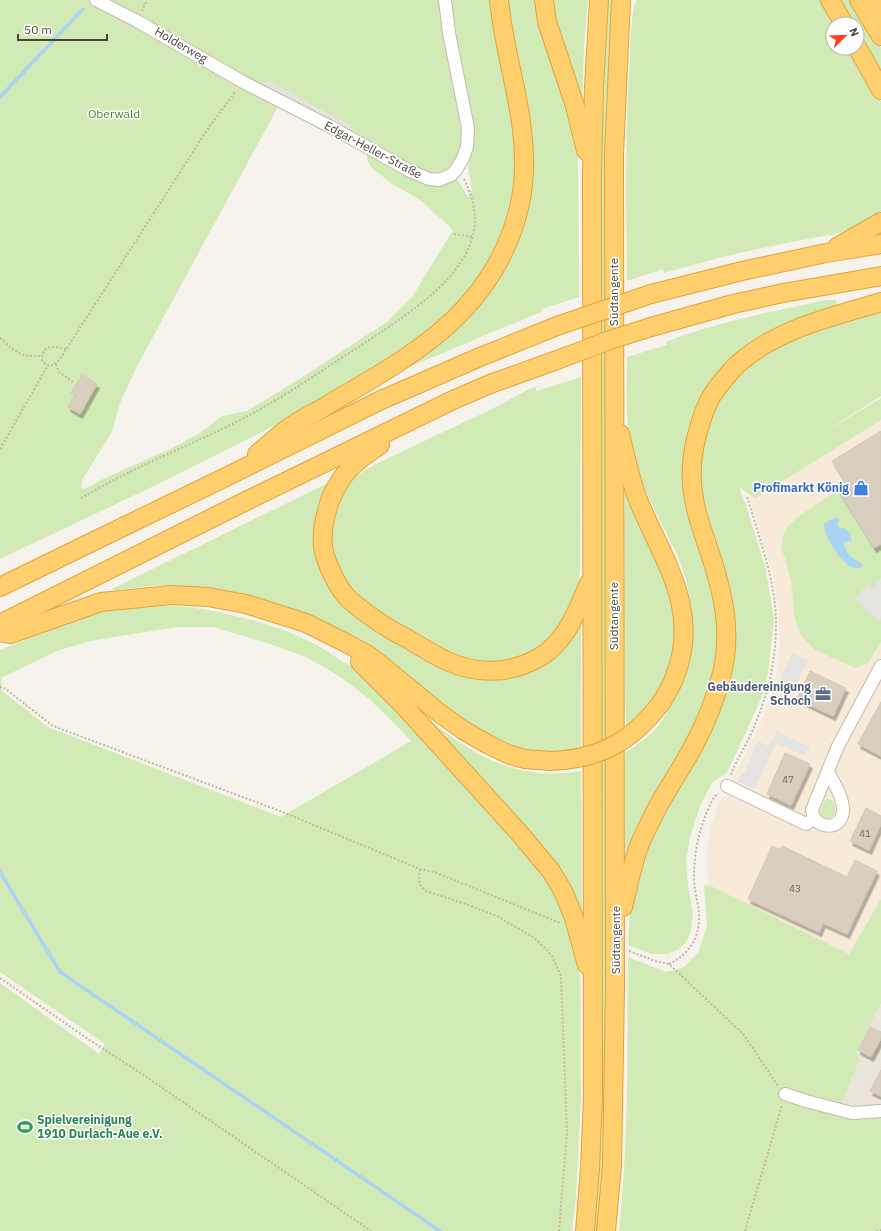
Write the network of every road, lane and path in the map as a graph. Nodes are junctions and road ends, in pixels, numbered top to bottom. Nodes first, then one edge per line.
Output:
1 (96, 0) edge
2 (445, 0) edge
3 (499, 0) edge
4 (544, 0) edge
5 (599, 0) edge
6 (830, 0) edge
7 (859, 0) edge
8 (874, 0) edge
9 (622, 2) edge
10 (839, 16) edge
11 (881, 16) edge
12 (881, 36) edge
13 (862, 56) edge
14 (243, 82) junction
15 (881, 90) edge
16 (456, 170) junction
17 (592, 175) junction
18 (881, 222) edge
19 (454, 234) dead end
20 (473, 236) junction
21 (881, 244) edge
22 (826, 253) junction
23 (881, 276) edge
24 (881, 302) edge
25 (0, 338) edge
26 (66, 349) junction
27 (42, 356) junction
28 (56, 364) junction
29 (48, 365) junction
30 (73, 382) dead end
31 (614, 412) junction
32 (414, 419) junction
33 (0, 449) edge
34 (232, 474) junction
35 (747, 497) dead end
36 (80, 498) dead end
37 (592, 575) junction
38 (0, 587) edge
39 (0, 624) edge
40 (0, 632) edge
41 (331, 636) junction
42 (881, 666) edge
43 (0, 686) edge
44 (828, 772) junction
45 (728, 783) junction
46 (814, 819) junction
47 (420, 869) junction
48 (544, 917) dead end
49 (616, 937) junction
50 (655, 961) dead end
51 (669, 964) junction
52 (0, 978) edge
53 (594, 989) junction
54 (785, 1094) junction
55 (881, 1111) edge
56 (881, 1230) edge
57 (371, 1231) edge
58 (559, 1231) edge
59 (585, 1231) edge
60 (606, 1231) edge
61 (745, 1231) edge
62 (876, 1231) edge

1 - 14 street, Holderweg
2 - 16 street
3 - 34 highway
4 - 17 highway
5 - 17 highway, Südtangente
6 - 10 highway
7 - 12 highway
8 - 11 highway
9 - 31 highway, Südtangente
13 - 15 highway
14 - 16 street, Edgar-Heller-Straße
14 - 26 path
16 - 20 path
17 - 37 highway, Südtangente
18 - 22 highway
19 - 20 path
20 - 36 path
21 - 22 highway
22 - 34 highway, bridge
23 - 32 highway, bridge
24 - 49 highway
25 - 27 path
26 - 27 path
26 - 28 path
27 - 29 path
28 - 29 path
28 - 30 path
29 - 33 path
31 - 41 highway, bridge
31 - 49 highway, Südtangente
32 - 37 highway
32 - 39 highway
34 - 38 highway
35 - 45 path
37 - 53 highway, Südtangente
40 - 41 highway
41 - 53 highway
42 - 44 street
43 - 47 path
44 - 46 street
44 - 46 street
45 - 46 street
45 - 51 path
47 - 48 path
47 - 58 path
49 - 60 highway, Südtangente
50 - 51 path
51 - 54 path
52 - 57 path
53 - 59 highway, Südtangente
54 - 55 street
54 - 61 path
56 - 62 path

